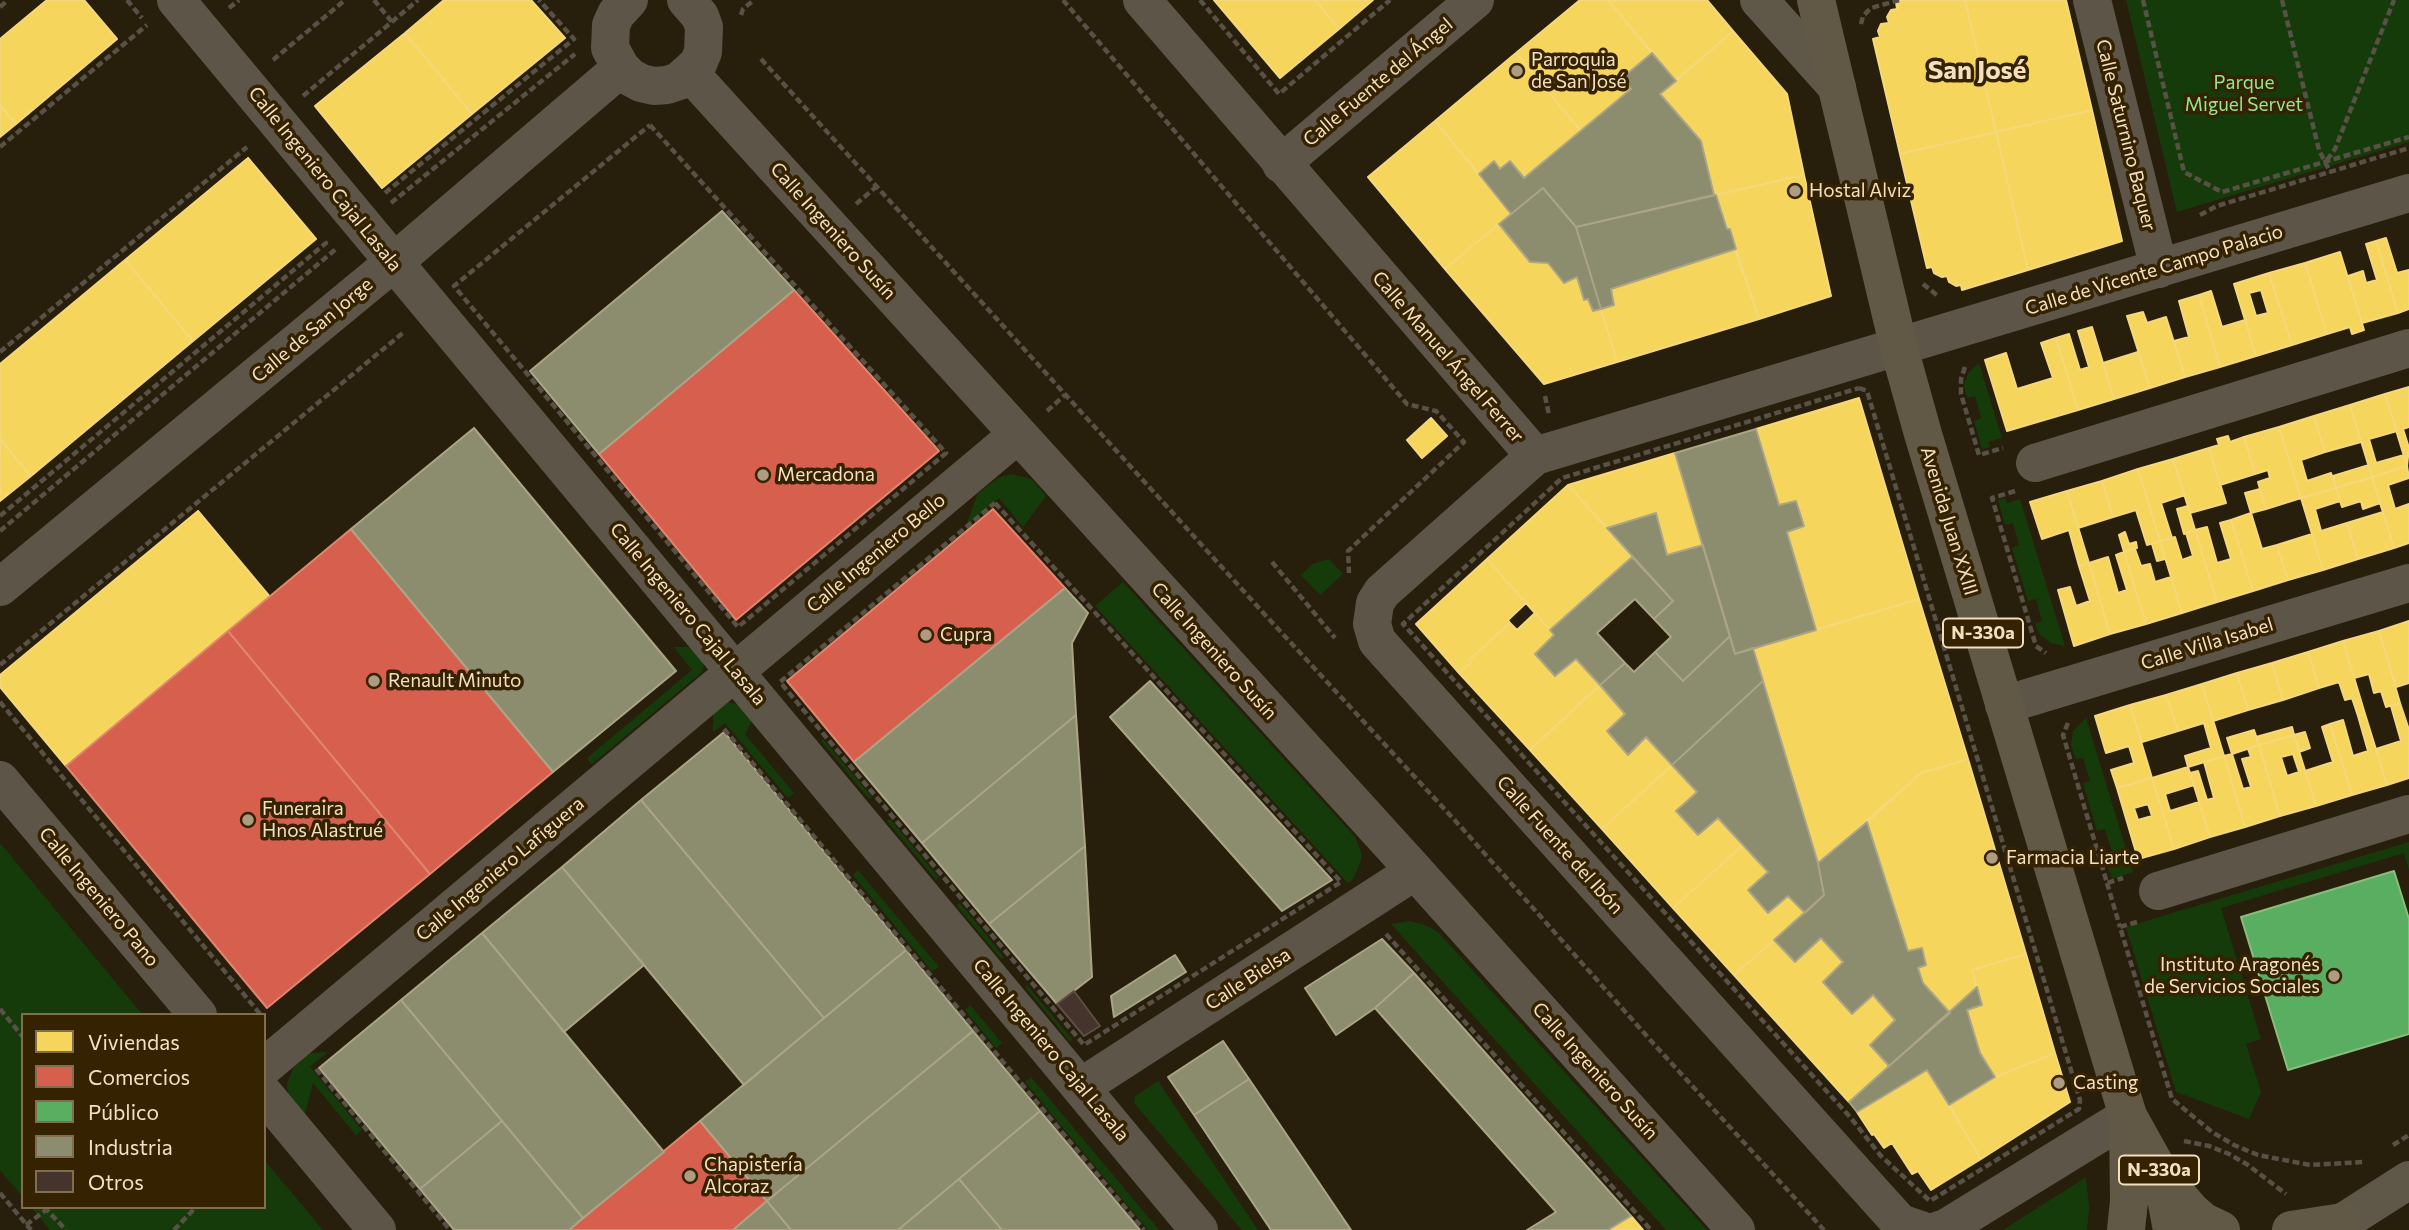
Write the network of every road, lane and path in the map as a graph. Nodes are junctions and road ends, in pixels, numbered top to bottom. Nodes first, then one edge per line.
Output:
1 (8, 0) edge
2 (127, 0) edge
3 (176, 0) edge
4 (345, 0) edge
5 (374, 0) edge
6 (418, 0) edge
7 (538, 0) edge
8 (1063, 0) edge
9 (1142, 0) edge
10 (1200, 0) edge
11 (1390, 0) edge
12 (1475, 0) edge
13 (1759, 0) edge
14 (1816, 0) edge
15 (1899, 0) edge
16 (2092, 0) edge
17 (2143, 0) edge
18 (2282, 0) edge
19 (2394, 0) edge
20 (624, 2) edge
21 (692, 2) edge
22 (0, 7) edge
23 (393, 22) junction
24 (147, 25) junction
25 (1861, 31) dead end
26 (156, 35) dead end
27 (581, 45) dead end
28 (761, 58) dead end
29 (267, 66) dead end
30 (621, 68) junction
31 (690, 73) junction
32 (1837, 87) junction
33 (297, 101) dead end
34 (650, 125) joint
35 (239, 136) dead end
36 (2409, 136) edge
37 (0, 147) edge
38 (2409, 148) edge
39 (2325, 162) junction
40 (1281, 164) junction
41 (2330, 172) junction
42 (877, 187) junction
43 (2409, 193) edge
44 (849, 209) dead end
45 (371, 212) junction
46 (2197, 216) dead end
47 (317, 232) dead end
48 (393, 263) junction
49 (2159, 269) junction
50 (1918, 275) dead end
51 (1941, 298) dead end
52 (413, 342) dead end
53 (1899, 348) junction
54 (2409, 348) edge
55 (0, 352) edge
56 (1065, 396) junction
57 (1028, 427) junction
58 (1535, 457) junction
59 (2029, 476) joint
60 (0, 516) edge
61 (0, 531) edge
62 (1272, 562) dead end
63 (1349, 575) dead end
64 (2409, 583) edge
65 (0, 587) edge
66 (1338, 641) dead end
67 (2036, 646) dead end
68 (0, 665) edge
69 (736, 671) junction
70 (780, 682) joint
71 (0, 702) edge
72 (2004, 705) junction
73 (713, 735) dead end
74 (2063, 735) dead end
75 (0, 780) edge
76 (2409, 814) edge
77 (1415, 871) junction
78 (2107, 883) junction
79 (2146, 895) junction
80 (2120, 927) junction
81 (1384, 933) dead end
82 (0, 1009) edge
83 (196, 1013) edge
84 (261, 1013) edge
85 (21, 1035) edge
86 (266, 1065) edge
87 (314, 1067) dead end
88 (1081, 1087) junction
89 (266, 1096) edge
90 (2128, 1116) junction
91 (1850, 1117) joint
92 (2409, 1135) edge
93 (2387, 1149) dead end
94 (2365, 1162) dead end
95 (2162, 1177) junction
96 (2409, 1180) edge
97 (0, 1193) edge
98 (44, 1209) edge
99 (46, 1209) edge
100 (194, 1209) edge
101 (2129, 1220) edge
102 (26, 1225) junction
103 (2337, 1226) edge
104 (31, 1230) edge
105 (66, 1230) edge
106 (174, 1230) edge
107 (377, 1230) edge
108 (450, 1230) edge
109 (1144, 1230) edge
110 (1199, 1230) edge
111 (1651, 1230) edge
112 (1736, 1230) edge
113 (1824, 1230) edge
114 (1921, 1230) edge
115 (1938, 1230) edge
116 (2172, 1230) edge
117 (2221, 1230) edge
118 (2291, 1230) edge

1 - 22 path
2 - 24 path
3 - 45 street, Calle Ingeniero Cajal Lasala
4 - 29 path
5 - 23 path
6 - 23 path
7 - 45 path
8 - 63 path
9 - 40 street, Calle Manuel Ángel Ferrer
10 - 11 path
12 - 40 street, Calle Fuente del Ángel
13 - 32 main road
14 - 32 highway, Avenida Juan XXIII / N-330a
15 - 25 path
16 - 49 street, Calle Saturnino Baquer
17 - 39 path
18 - 39 path
19 - 39 path
20 - 30 street
21 - 31 street
23 - 33 path
24 - 26 path
24 - 37 path
27 - 45 path
28 - 42 path
30 - 31 street
30 - 48 street, Calle de San Jorge
31 - 57 street, Calle Ingeniero Susín
32 - 53 highway, Avenida Juan XXIII / N-330a
34 - 34 path
35 - 55 path
36 - 39 path
38 - 41 path
39 - 41 path
40 - 58 street, Calle Manuel Ángel Ferrer
41 - 46 path
42 - 44 path
42 - 56 path
43 - 49 street, Calle de Vicente Campo Palacio
45 - 48 street, Calle Ingeniero Cajal Lasala
45 - 61 path
47 - 60 path
48 - 65 street, Calle de San Jorge
48 - 69 street, Calle Ingeniero Cajal Lasala
49 - 53 street, Calle de Vicente Campo Palacio
50 - 51 path
52 - 68 path
53 - 58 street, Calle Manuel Ángel Ferrer
53 - 72 highway, Avenida Juan XXIII / N-330a
54 - 59 street
56 - 57 path
56 - 113 path
57 - 69 street, Calle Ingeniero Bello
57 - 77 street, Calle Ingeniero Susín
58 - 114 street, Calle Fuente del Ibón
59 - 67 path
62 - 66 path
64 - 72 street, Calle Villa Isabel
69 - 86 street, Calle Ingeniero Lafiguera
69 - 88 street, Calle Ingeniero Cajal Lasala
70 - 70 path
71 - 84 path
72 - 90 highway, Avenida Juan XXIII / N-330a
73 - 109 path
74 - 78 path
75 - 83 street, Calle Ingeniero Pano
76 - 79 street
77 - 88 street, Calle Bielsa
77 - 112 street, Calle Ingeniero Susín
78 - 79 path
78 - 80 path
79 - 80 path
80 - 94 path
81 - 111 path
82 - 85 path
87 - 108 path
88 - 110 street, Calle Ingeniero Cajal Lasala
89 - 107 street
90 - 95 highway, Avenida Juan XXIII / N-330a
90 - 101 highway, Avenida Juan XXIII / N-330a
90 - 115 street
91 - 91 path
92 - 93 path
95 - 116 highway, Avenida Juan XXIII / N-330a
95 - 117 highway, Avenida Juan XXIII / N-330a
96 - 103 main road
97 - 102 path
98 - 102 path
99 - 105 path
100 - 106 path
102 - 104 path
103 - 118 highway

